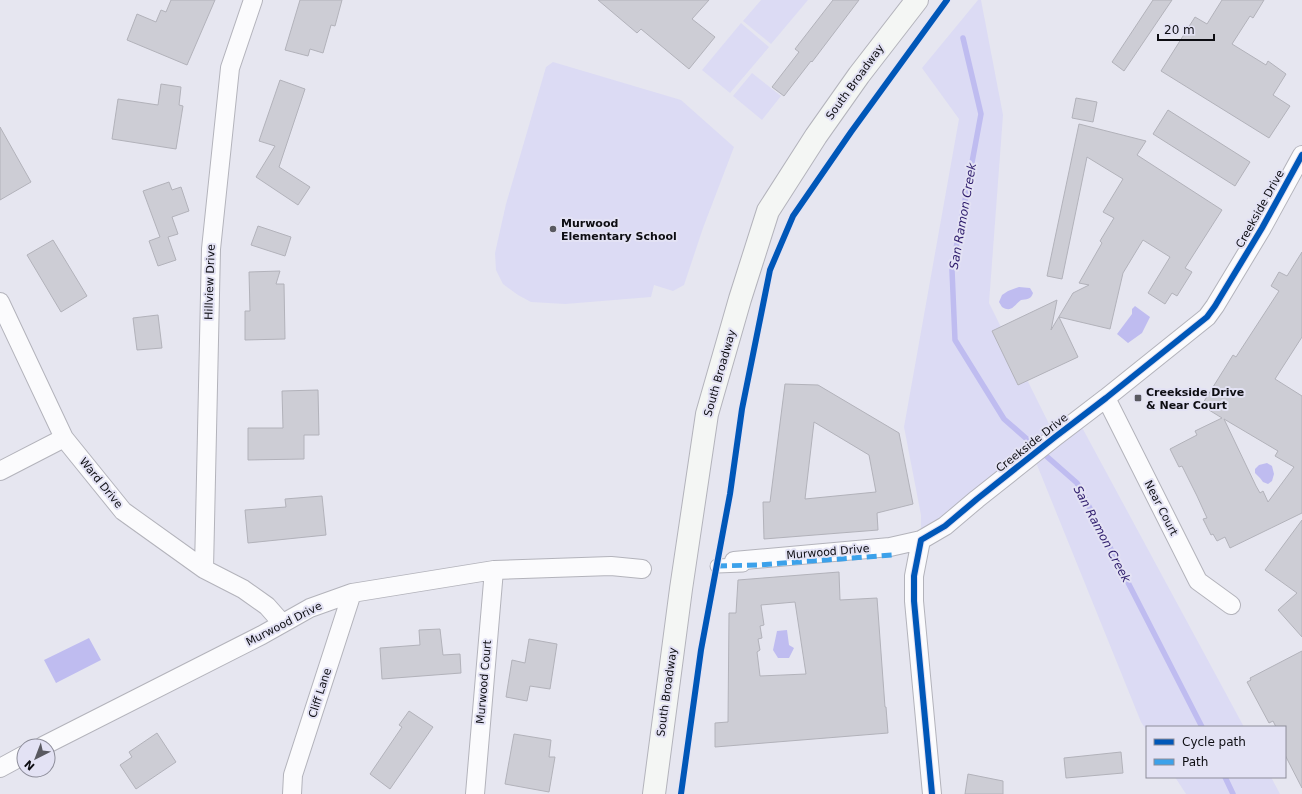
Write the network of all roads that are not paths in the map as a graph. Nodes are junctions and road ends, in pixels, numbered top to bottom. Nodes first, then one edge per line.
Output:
1 (253, 0) edge
2 (917, 0) edge
3 (1302, 155) edge
4 (0, 302) edge
5 (1106, 398) junction
6 (64, 438) junction
7 (0, 471) edge
8 (921, 540) junction
9 (893, 555) dead end
10 (726, 563) joint
11 (204, 568) junction
12 (642, 569) dead end
13 (494, 570) junction
14 (352, 593) junction
15 (1231, 605) dead end
16 (282, 624) junction
17 (56, 739) edge
18 (16, 759) edge
19 (0, 768) edge
20 (292, 794) edge
21 (475, 794) edge
22 (654, 794) edge
23 (932, 794) edge

1 - 11 street, Hillview Drive
2 - 22 main road, South Broadway
3 - 5 street, Creekside Drive
4 - 6 street, Ward Drive
5 - 8 street, Creekside Drive
5 - 15 street, Near Court
6 - 7 street
6 - 11 street, Ward Drive
8 - 10 street, Murwood Drive
8 - 23 street
9 - 10 street
11 - 16 street, Ward Drive
12 - 13 street, Murwood Drive
13 - 14 street, Murwood Drive
13 - 21 street, Murwood Court
14 - 16 street, Murwood Drive
14 - 20 street, Cliff Lane
16 - 17 street, Murwood Drive
18 - 19 street

